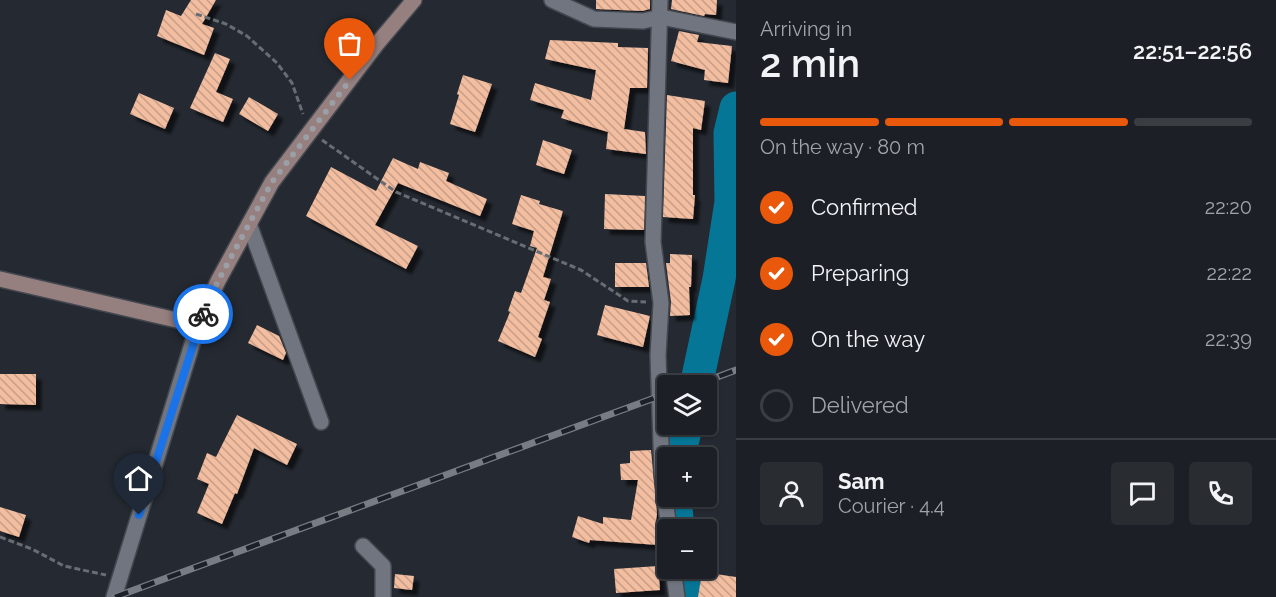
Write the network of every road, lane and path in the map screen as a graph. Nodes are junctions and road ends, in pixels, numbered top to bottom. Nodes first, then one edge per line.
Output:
1 (414, 0) edge
2 (552, 0) edge
3 (660, 0) edge
4 (196, 14) dead end
5 (661, 17) junction
6 (736, 32) edge
7 (310, 132) junction
8 (249, 224) junction
9 (0, 279) edge
10 (661, 303) junction
11 (198, 325) junction
12 (321, 422) dead end
13 (668, 519) edge
14 (0, 537) edge
15 (363, 546) dead end
16 (119, 578) junction
17 (675, 579) edge
18 (114, 597) edge
19 (383, 597) edge
20 (677, 597) edge

1 - 7 street
2 - 5 street
3 - 5 street
4 - 7 path
5 - 6 street
5 - 10 street
7 - 8 street
7 - 10 path
8 - 11 street
8 - 12 street
9 - 11 street
10 - 13 street
11 - 16 street
14 - 16 path
15 - 19 street
16 - 18 street
17 - 20 street

